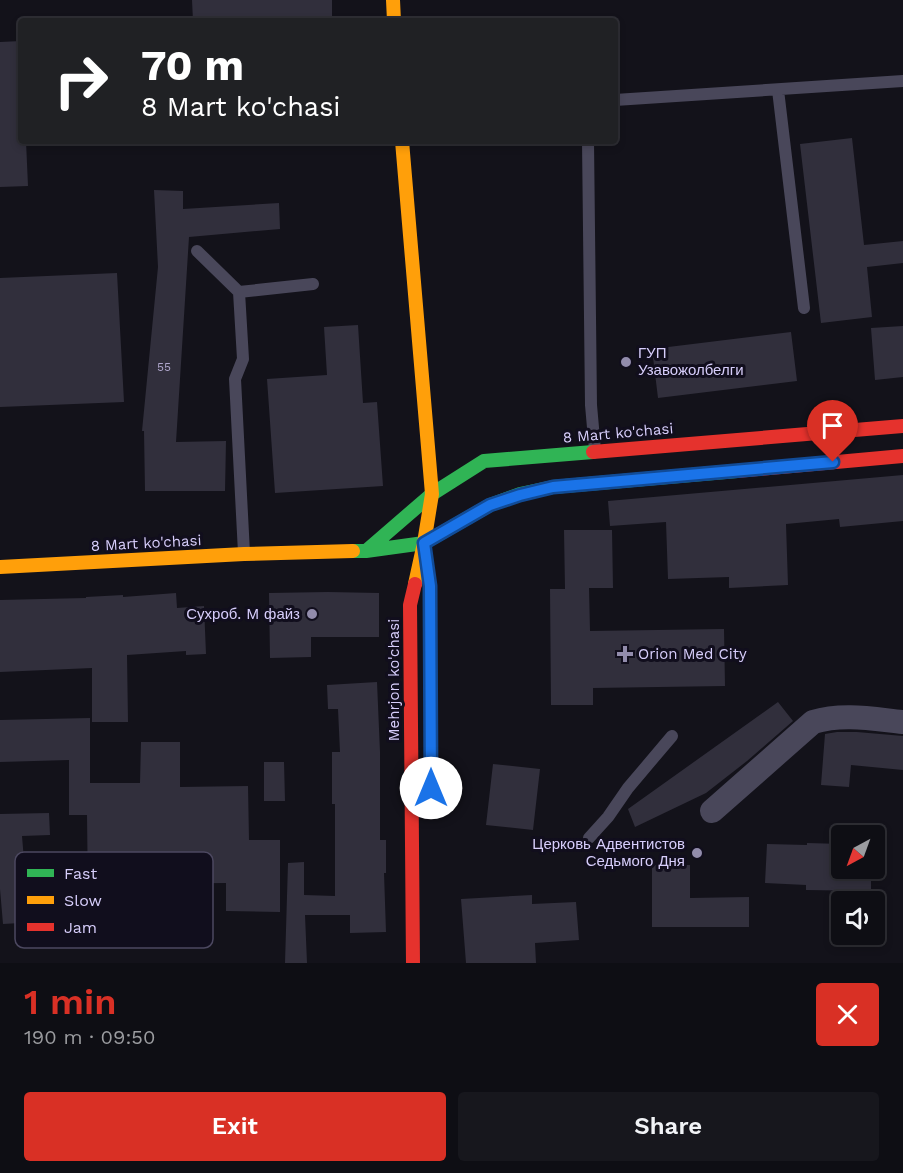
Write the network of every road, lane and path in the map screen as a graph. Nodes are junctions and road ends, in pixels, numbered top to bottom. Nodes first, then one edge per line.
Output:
1 (393, 0) edge
2 (394, 18) edge
3 (903, 81) edge
4 (778, 90) junction
5 (618, 100) edge
6 (402, 144) edge
7 (588, 144) edge
8 (197, 251) dead end
9 (313, 284) dead end
10 (239, 292) junction
11 (804, 308) dead end
12 (427, 422) junction
13 (903, 426) edge
14 (441, 449) dead end
15 (595, 452) junction
16 (903, 456) edge
17 (455, 461) dead end
18 (484, 461) junction
19 (432, 494) junction
20 (424, 543) junction
21 (366, 551) junction
22 (244, 554) junction
23 (384, 560) dead end
24 (0, 567) edge
25 (402, 580) dead end
26 (430, 586) dead end
27 (410, 605) junction
28 (903, 722) edge
29 (672, 735) dead end
30 (712, 811) dead end
31 (589, 838) dead end
32 (413, 963) edge

1 - 2 main road
3 - 4 lane
4 - 5 lane
4 - 11 lane
6 - 12 main road, Mehrjon ko'chasi
7 - 15 lane
8 - 10 lane
9 - 10 lane
10 - 22 lane
12 - 14 main road
12 - 19 main road, Mehrjon ko'chasi
13 - 15 main road, 8 Mart ko'chasi
15 - 18 main road, 8 Mart ko'chasi
16 - 20 main road, 8 Mart ko'chasi
17 - 18 main road
18 - 19 main road, 8 Mart ko'chasi
19 - 20 main road, Mehrjon ko'chasi
19 - 21 main road, 8 Mart ko'chasi
20 - 21 main road, 8 Mart ko'chasi
20 - 26 main road, Mehrjon ko'chasi
20 - 27 main road, Mehrjon ko'chasi
21 - 22 main road, 8 Mart ko'chasi
21 - 23 main road
22 - 24 main road, 8 Mart ko'chasi
25 - 27 main road
27 - 32 main road, Mehrjon ko'chasi
28 - 30 street
29 - 31 lane

